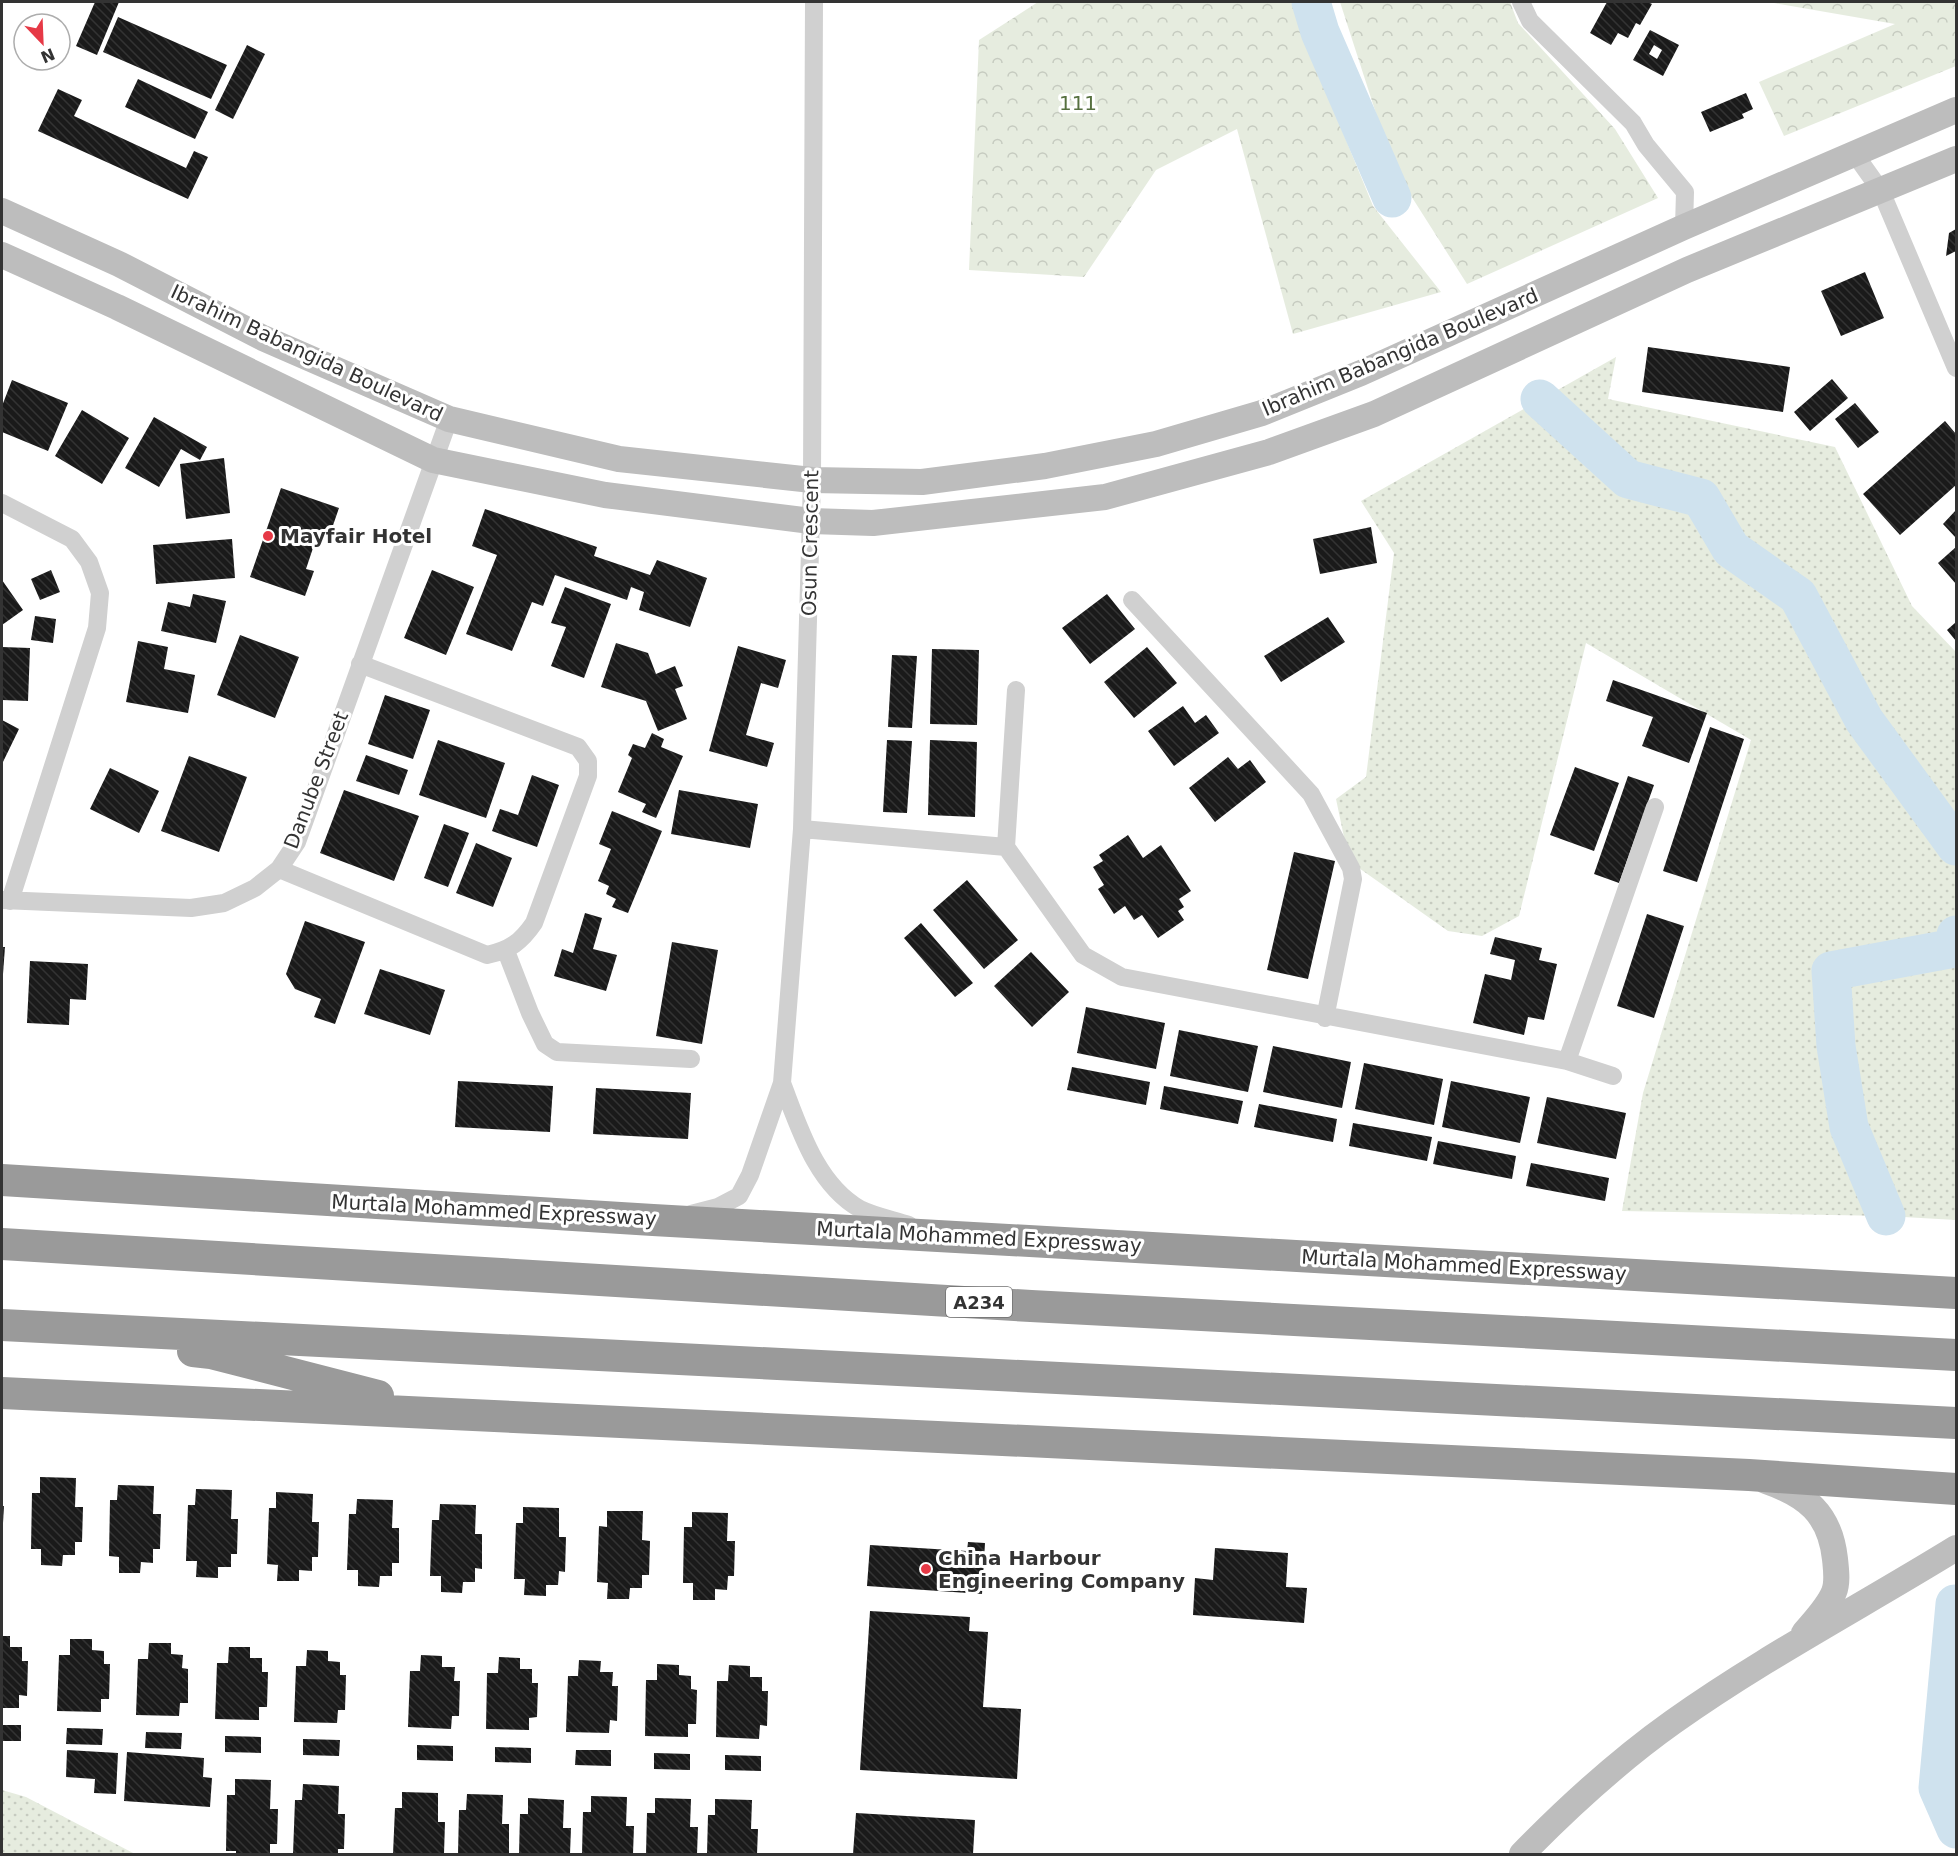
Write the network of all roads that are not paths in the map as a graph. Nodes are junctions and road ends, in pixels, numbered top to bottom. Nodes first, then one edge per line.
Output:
1 (814, 2) edge
2 (1521, 2) edge
3 (1956, 110) edge
4 (1854, 153) junction
5 (1956, 159) edge
6 (1881, 191) junction
7 (2, 211) edge
8 (1684, 227) junction
9 (2, 255) edge
10 (1956, 368) edge
11 (449, 419) junction
12 (433, 460) junction
13 (812, 480) junction
14 (2, 504) edge
15 (811, 521) junction
16 (1132, 600) dead end
17 (360, 664) junction
18 (1016, 690) dead end
19 (1655, 807) dead end
20 (802, 830) junction
21 (1006, 847) junction
22 (279, 868) junction
23 (6, 900) edge
24 (506, 951) junction
25 (1326, 1018) junction
26 (691, 1059) dead end
27 (1567, 1061) junction
28 (1613, 1076) dead end
29 (782, 1083) junction
30 (2, 1180) edge
31 (653, 1220) junction
32 (936, 1234) junction
33 (2, 1244) edge
34 (1956, 1293) edge
35 (2, 1327) edge
36 (1956, 1355) edge
37 (2, 1394) edge
38 (440, 1412) junction
39 (1956, 1423) edge
40 (1749, 1475) junction
41 (1956, 1489) edge
42 (1956, 1548) edge
43 (1792, 1647) junction
44 (1522, 1854) edge

1 - 13 street, Osun Crescent
2 - 8 street
3 - 4 street, Ibrahim Babangida Boulevard
4 - 6 street
4 - 8 street, Ibrahim Babangida Boulevard
5 - 6 street, Ibrahim Babangida Boulevard
6 - 10 street
6 - 15 street, Ibrahim Babangida Boulevard
7 - 11 street, Ibrahim Babangida Boulevard
8 - 13 street, Ibrahim Babangida Boulevard
9 - 12 street, Ibrahim Babangida Boulevard
11 - 12 street, Danube Street
11 - 13 street, Ibrahim Babangida Boulevard
12 - 15 street, Ibrahim Babangida Boulevard
12 - 17 street, Danube Street
13 - 15 street, Osun Crescent
14 - 23 street
15 - 20 street, Osun Crescent
16 - 25 street
17 - 22 street, Danube Street
17 - 24 street
18 - 21 street
19 - 27 street
20 - 21 street
20 - 29 street, Osun Crescent
21 - 25 street
22 - 23 street, Danube Street
22 - 24 street
24 - 26 street
25 - 27 street
27 - 28 street
29 - 31 street
29 - 32 street
30 - 31 highway, Murtala Mohammed Expressway
31 - 32 highway, Murtala Mohammed Expressway
32 - 34 highway, Murtala Mohammed Expressway
33 - 36 highway, A234
35 - 38 highway
35 - 39 highway
37 - 38 highway
38 - 40 highway
40 - 41 highway
40 - 43 street
42 - 43 street
43 - 44 street

